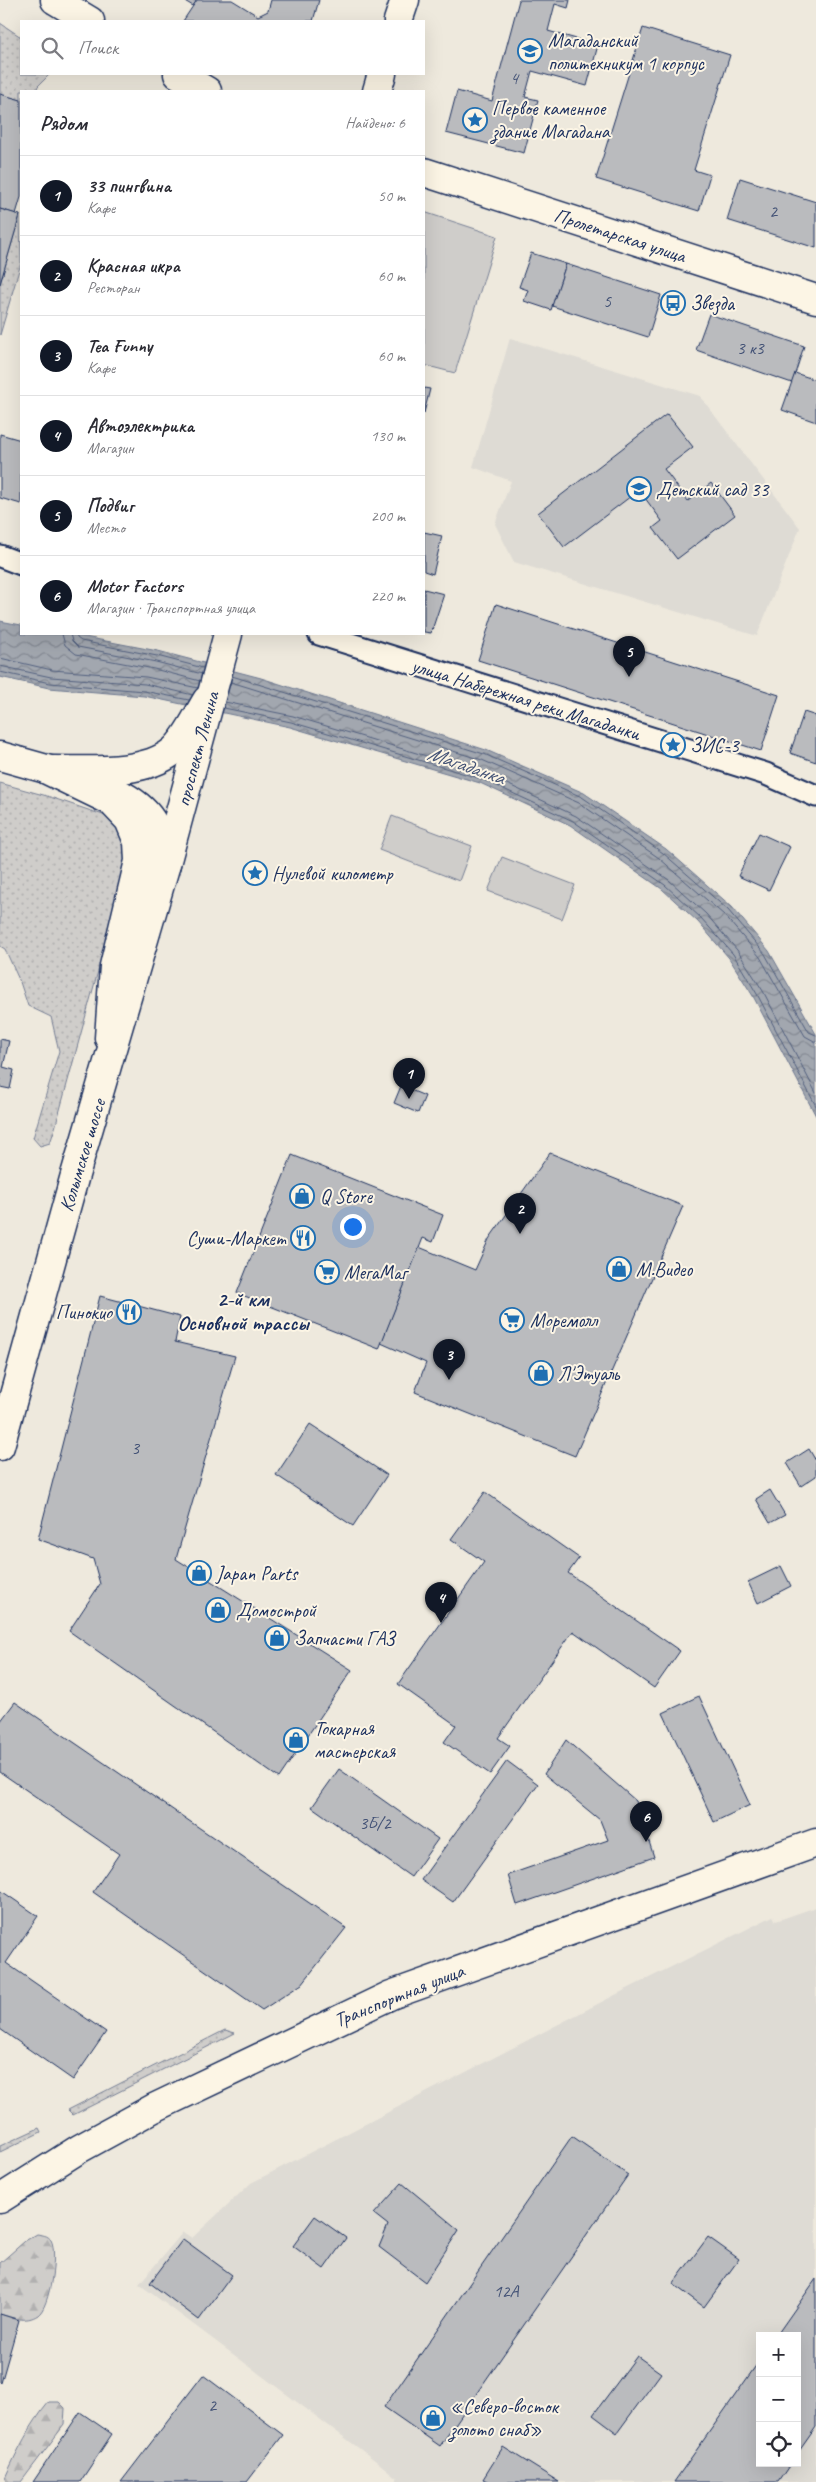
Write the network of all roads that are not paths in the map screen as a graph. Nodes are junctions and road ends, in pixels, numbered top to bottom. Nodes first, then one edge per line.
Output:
1 (55, 0) edge
2 (405, 0) edge
3 (88, 20) edge
4 (398, 20) edge
5 (180, 75) edge
6 (382, 75) edge
7 (205, 90) edge
8 (377, 90) edge
9 (425, 172) edge
10 (816, 299) edge
11 (0, 556) edge
12 (20, 564) edge
13 (322, 635) edge
14 (228, 636) edge
15 (188, 744) junction
16 (0, 756) edge
17 (47, 770) junction
18 (816, 796) edge
19 (166, 864) junction
20 (108, 1067) junction
21 (0, 1446) edge
22 (816, 1843) edge
23 (1, 2199) edge

1 - 3 main road
2 - 4 main road
5 - 7 main road
6 - 8 main road
9 - 10 main road, Пролетарская улица
11 - 12 street
13 - 18 street, улица Набережная реки Магаданки
14 - 15 main road, проспект Ленина
15 - 17 main road
15 - 19 main road, проспект Ленина
16 - 17 main road
17 - 19 main road
17 - 20 main road
19 - 20 main road, Колымское шоссе
20 - 21 main road, Колымское шоссе
22 - 23 main road, Транспортная улица

